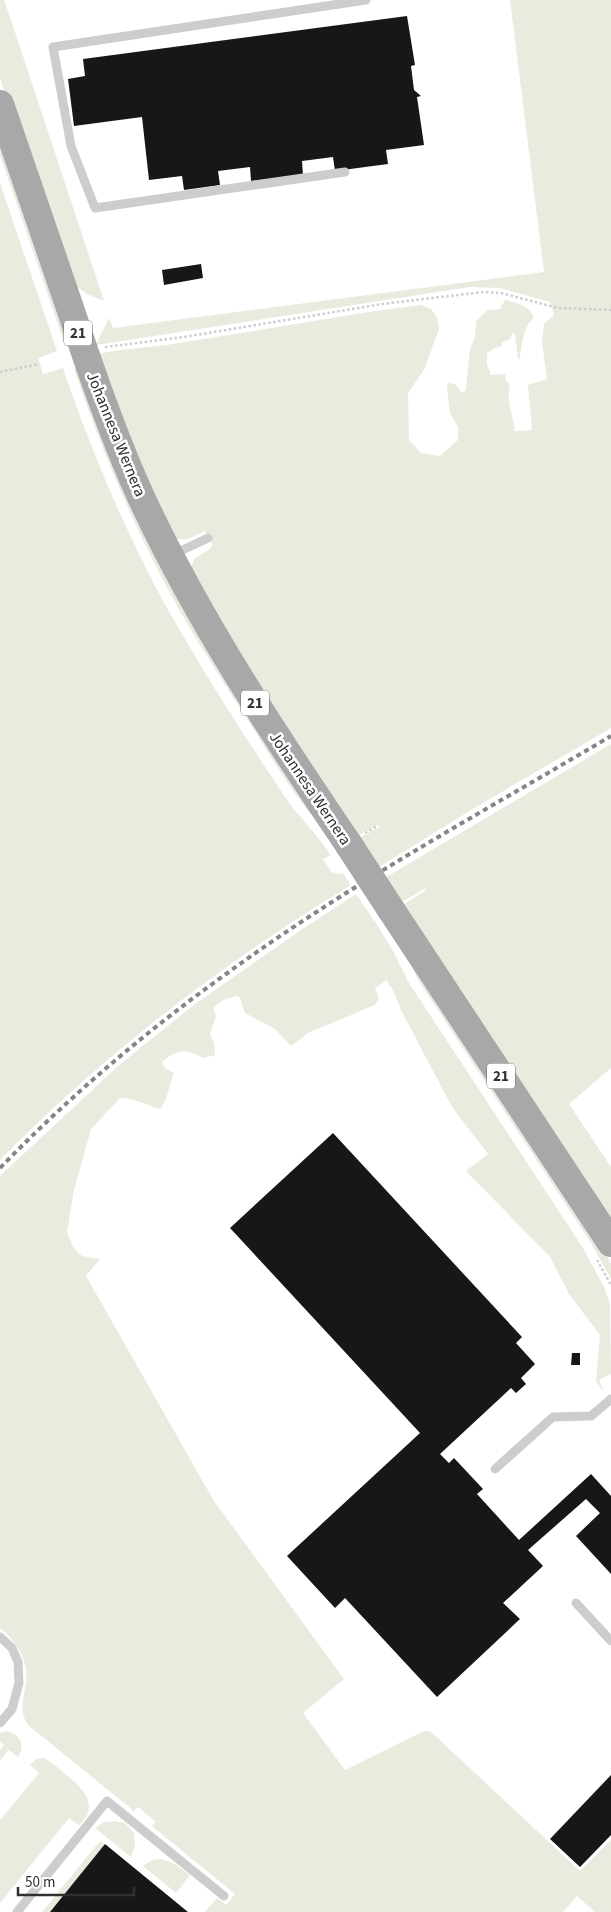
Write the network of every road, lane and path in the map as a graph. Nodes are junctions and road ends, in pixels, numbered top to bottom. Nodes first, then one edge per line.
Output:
1 (366, 0) edge
2 (0, 104) edge
3 (345, 172) dead end
4 (611, 310) edge
5 (84, 351) junction
6 (39, 364) dead end
7 (0, 372) edge
8 (208, 538) dead end
9 (170, 556) junction
10 (611, 1243) edge
11 (611, 1399) edge
12 (495, 1469) dead end
13 (576, 1603) dead end
14 (0, 1637) edge
15 (611, 1641) edge
16 (0, 1723) edge
17 (224, 1896) dead end
18 (17, 1912) edge

1 - 3 lane
2 - 5 main road, Johannesa Wernera / 21
4 - 5 path
5 - 9 main road, Johannesa Wernera / 21
6 - 7 path
8 - 9 lane
9 - 10 main road, Johannesa Wernera / 21, bridge
11 - 12 lane
13 - 15 lane
14 - 16 lane
17 - 18 lane

